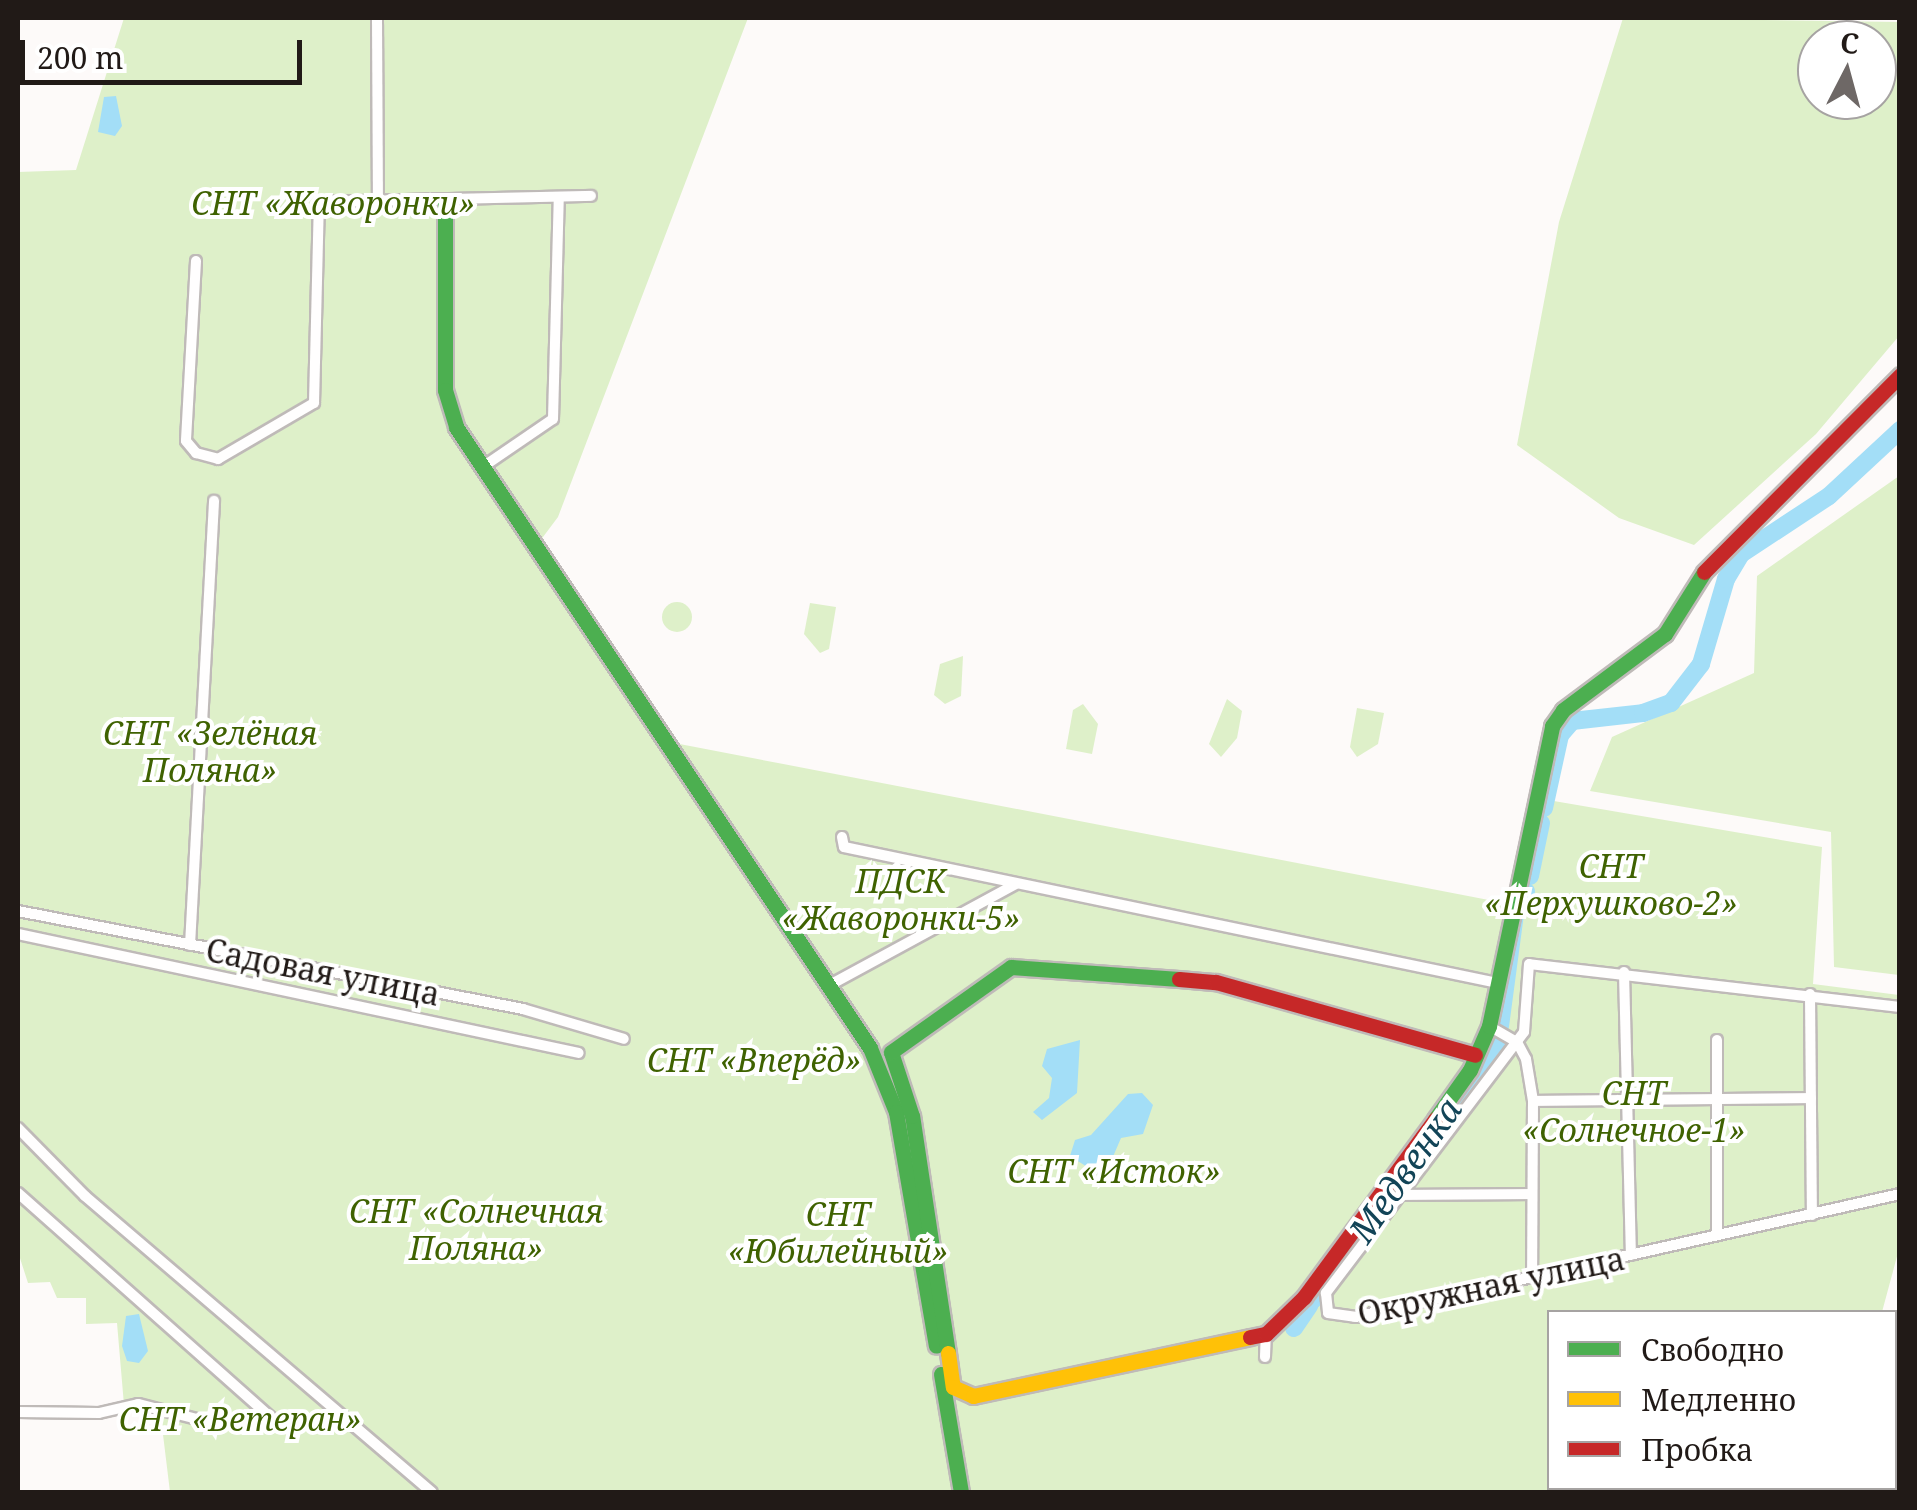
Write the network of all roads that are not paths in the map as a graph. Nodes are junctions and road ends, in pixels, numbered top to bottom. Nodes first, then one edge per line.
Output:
1 (378, 18) edge
2 (591, 196) dead end
3 (559, 197) junction
4 (378, 198) junction
5 (445, 201) junction
6 (196, 261) dead end
7 (1900, 375) edge
8 (484, 466) junction
9 (214, 501) dead end
10 (842, 838) dead end
11 (1017, 884) junction
12 (18, 911) edge
13 (18, 934) edge
14 (190, 945) junction
15 (1624, 972) junction
16 (1497, 982) junction
17 (828, 986) junction
18 (1810, 994) junction
19 (1900, 1007) edge
20 (1489, 1026) junction
21 (624, 1039) dead end
22 (1717, 1040) dead end
23 (1516, 1042) junction
24 (579, 1054) dead end
25 (1475, 1055) junction
26 (1811, 1098) junction
27 (1625, 1100) junction
28 (1718, 1100) junction
29 (1533, 1101) junction
30 (18, 1128) edge
31 (18, 1194) edge
32 (1532, 1194) junction
33 (1900, 1194) edge
34 (1400, 1195) junction
35 (1812, 1215) junction
36 (1717, 1235) junction
37 (1631, 1256) junction
38 (1532, 1275) junction
39 (1266, 1334) junction
40 (1265, 1356) dead end
41 (18, 1412) edge
42 (432, 1492) edge
43 (961, 1492) edge

1 - 4 street
2 - 3 street
3 - 5 street
3 - 8 street
4 - 5 street
4 - 6 street
5 - 8 street
7 - 16 street
8 - 17 street
9 - 14 street
10 - 11 street
11 - 16 street
11 - 17 street
12 - 14 street, Садовая улица
13 - 24 street
14 - 21 street, Садовая улица
15 - 18 street, Окружная улица
15 - 23 street, Окружная улица
15 - 27 street
16 - 20 street
17 - 43 street
18 - 19 street, Окружная улица
18 - 26 street
20 - 23 street
20 - 25 street
22 - 28 street
23 - 29 street
23 - 34 street, Окружная улица
25 - 39 street
25 - 39 street
26 - 28 street
26 - 35 street
27 - 28 street
27 - 29 street
27 - 37 street
28 - 36 street
29 - 32 street
30 - 42 street
31 - 41 street
32 - 34 street
32 - 38 street
33 - 35 street, Окружная улица
34 - 38 street, Окружная улица
35 - 36 street, Окружная улица
36 - 37 street, Окружная улица
37 - 38 street, Окружная улица
39 - 40 street

